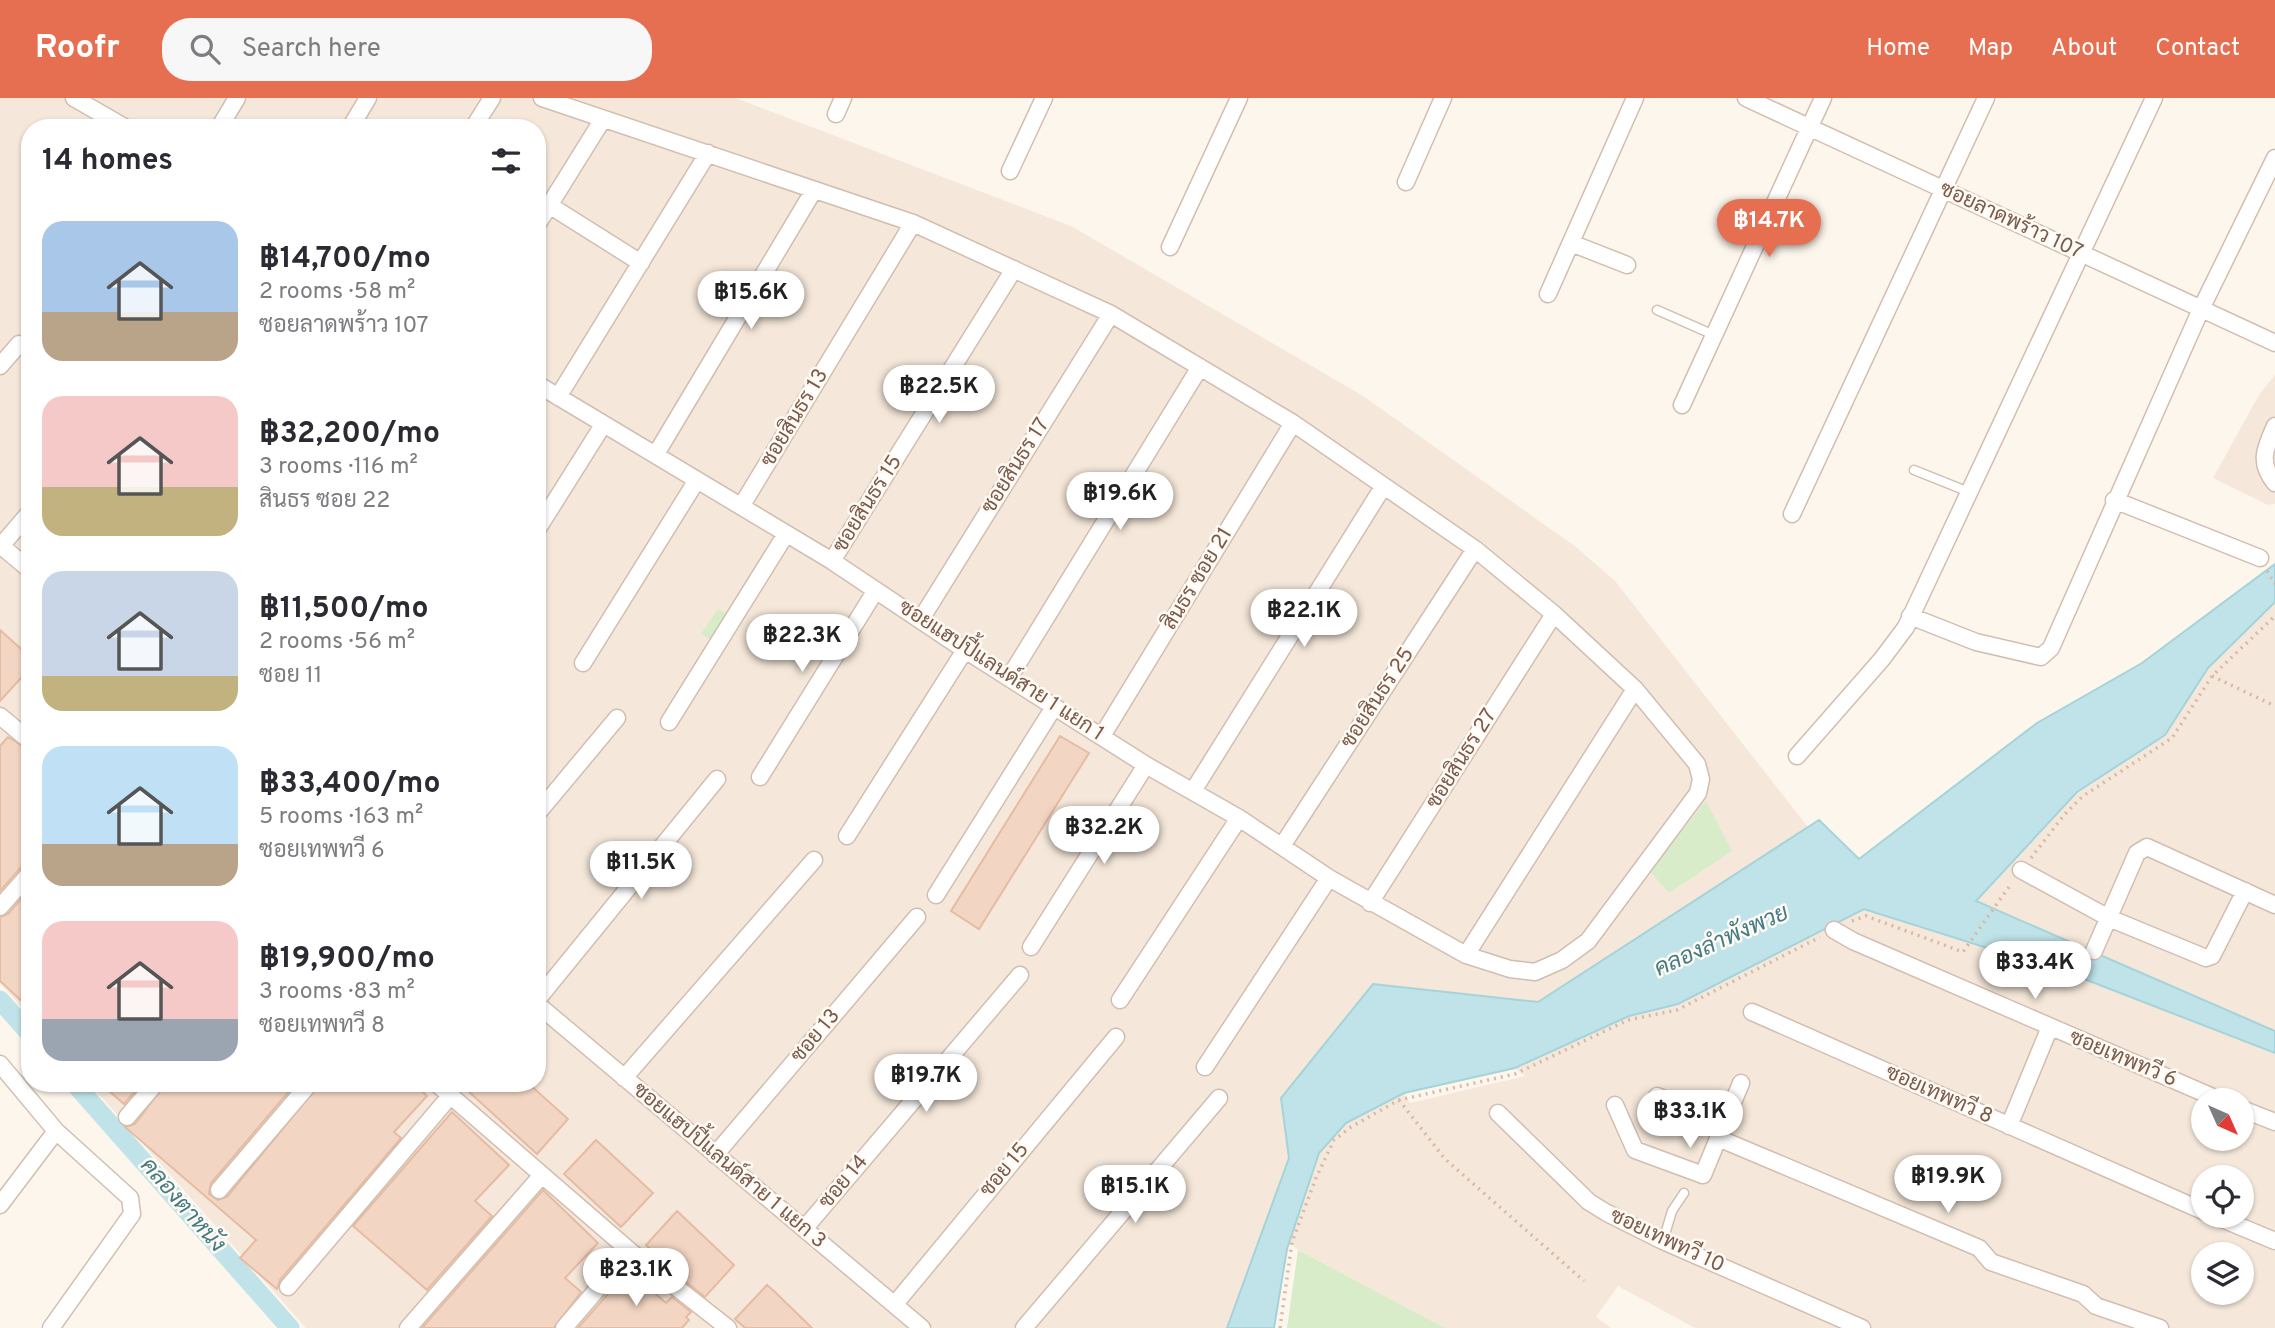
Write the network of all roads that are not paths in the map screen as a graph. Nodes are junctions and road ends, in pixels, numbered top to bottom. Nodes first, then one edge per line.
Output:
1 (74, 98) edge
2 (237, 98) edge
3 (368, 98) edge
4 (492, 98) edge
5 (542, 98) edge
6 (843, 98) edge
7 (1044, 98) edge
8 (1239, 98) edge
9 (1443, 98) edge
10 (1635, 98) edge
11 (1746, 98) edge
12 (1823, 98) edge
13 (1986, 98) edge
14 (2154, 98) edge
15 (103, 104) edge
16 (836, 114) dead end
17 (118, 119) edge
18 (224, 119) edge
19 (355, 119) edge
20 (478, 119) edge
21 (603, 119) junction
22 (1809, 127) junction
23 (708, 153) junction
24 (2275, 158) edge
25 (1010, 171) dead end
26 (1406, 182) dead end
27 (814, 190) junction
28 (1944, 190) junction
29 (550, 205) junction
30 (546, 211) edge
31 (914, 223) junction
32 (1571, 243) junction
33 (1170, 247) dead end
34 (2082, 254) junction
35 (641, 262) junction
36 (1627, 265) dead end
37 (1014, 269) junction
38 (1548, 294) dead end
39 (2201, 309) junction
40 (1657, 310) dead end
41 (1111, 314) junction
42 (1714, 335) junction
43 (2275, 343) edge
44 (19, 344) dead end
45 (0, 366) edge
46 (1200, 367) junction
47 (546, 390) edge
48 (558, 397) junction
49 (1682, 405) dead end
50 (1293, 423) junction
51 (603, 425) junction
52 (2275, 426) edge
53 (656, 454) junction
54 (1914, 470) dead end
55 (697, 480) junction
56 (2275, 483) edge
57 (1382, 487) junction
58 (1969, 492) junction
59 (2114, 500) junction
60 (742, 505) junction
61 (1792, 514) dead end
62 (546, 516) edge
63 (21, 522) edge
64 (786, 534) junction
65 (1, 545) edge
66 (1475, 550) junction
67 (2260, 558) dead end
68 (832, 561) junction
69 (21, 562) edge
70 (876, 590) junction
71 (1554, 614) junction
72 (1910, 616) junction
73 (921, 619) junction
74 (965, 650) junction
75 (583, 663) dead end
76 (1009, 678) junction
77 (1635, 689) junction
78 (1054, 707) junction
79 (617, 718) dead end
80 (1, 719) edge
81 (669, 722) dead end
82 (21, 734) edge
83 (1102, 736) junction
84 (1797, 756) dead end
85 (1146, 765) junction
86 (760, 777) dead end
87 (717, 779) dead end
88 (1193, 791) junction
89 (546, 803) edge
90 (1239, 818) junction
91 (847, 836) dead end
92 (1282, 846) junction
93 (814, 860) dead end
94 (2021, 870) dead end
95 (1329, 878) junction
96 (21, 883) edge
97 (2245, 891) junction
98 (936, 895) dead end
99 (1370, 903) junction
100 (2275, 905) edge
101 (0, 907) edge
102 (917, 916) dead end
103 (2109, 918) junction
104 (1834, 930) road end
105 (1031, 947) dead end
106 (2094, 951) dead end
107 (1466, 955) junction
108 (1020, 975) dead end
109 (546, 991) edge
110 (1119, 1000) dead end
111 (546, 1010) edge
112 (1752, 1012) dead end
113 (2050, 1027) junction
114 (1116, 1037) dead end
115 (0, 1063) edge
116 (1205, 1067) dead end
117 (624, 1079) junction
118 (1741, 1083) dead end
119 (21, 1088) edge
120 (2192, 1088) edge
121 (24, 1092) edge
122 (148, 1092) edge
123 (302, 1092) edge
124 (447, 1092) edge
125 (451, 1095) junction
126 (1657, 1096) dead end
127 (1219, 1098) dead end
128 (1615, 1105) dead end
129 (1498, 1113) dead end
130 (2254, 1114) edge
131 (127, 1117) dead end
132 (2275, 1122) edge
133 (2009, 1126) junction
134 (56, 1131) junction
135 (1721, 1131) junction
136 (715, 1155) junction
137 (542, 1175) junction
138 (219, 1190) dead end
139 (1684, 1193) dead end
140 (0, 1205) edge
141 (2191, 1206) edge
142 (2244, 1228) edge
143 (804, 1229) junction
144 (1662, 1241) junction
145 (2275, 1241) edge
146 (629, 1251) junction
147 (288, 1287) dead end
148 (895, 1304) junction
149 (719, 1325) edge
150 (51, 1328) edge
151 (408, 1328) edge
152 (564, 1328) edge
153 (922, 1328) edge
154 (1024, 1328) edge
155 (1862, 1328) edge
156 (2160, 1328) edge

1 - 15 street
2 - 18 street
3 - 19 street
4 - 20 street
5 - 21 street, ซอยแฮปปี้แลนด์สาย 1 แยก 1
6 - 16 street
7 - 25 street
8 - 33 street
9 - 26 street
10 - 32 street
11 - 22 street, ซอยลาดพร้าว 107
12 - 22 street
13 - 28 street
14 - 34 street
15 - 17 street
21 - 23 street, ซอยแฮปปี้แลนด์สาย 1 แยก 1
21 - 29 street
22 - 28 street, ซอยลาดพร้าว 107
22 - 42 street
23 - 27 street, ซอยแฮปปี้แลนด์สาย 1 แยก 1
23 - 35 street
24 - 39 street
27 - 31 street, ซอยแฮปปี้แลนด์สาย 1 แยก 1
27 - 53 street
28 - 34 street, ซอยลาดพร้าว 107
28 - 61 street
29 - 30 street
29 - 35 street
31 - 37 street, ซอยแฮปปี้แลนด์สาย 1 แยก 1
31 - 60 street, ซอยสินธร 13
32 - 36 street
32 - 38 street
34 - 39 street, ซอยลาดพร้าว 107
34 - 58 street
35 - 48 street
37 - 41 street, ซอยแฮปปี้แลนด์สาย 1 แยก 1
37 - 68 street, ซอยสินธร 15
39 - 43 street, ซอยลาดพร้าว 107
39 - 59 street
40 - 42 lane
41 - 46 street, ซอยแฮปปี้แลนด์สาย 1 แยก 1
41 - 73 street, ซอยสินธร 17
42 - 49 street
44 - 45 street
46 - 50 street, ซอยแฮปปี้แลนด์สาย 1 แยก 1
46 - 76 street
47 - 48 street, ซอยแฮปปี้แลนด์สาย 1 แยก 1
48 - 51 street, ซอยแฮปปี้แลนด์สาย 1 แยก 1
50 - 57 street, ซอยแฮปปี้แลนด์สาย 1 แยก 1
50 - 83 street, สินธร ซอย 21
51 - 53 street, ซอยแฮปปี้แลนด์สาย 1 แยก 1
51 - 62 street
52 - 56 street
53 - 55 street, ซอยแฮปปี้แลนด์สาย 1 แยก 1
54 - 58 lane
55 - 60 street, ซอยแฮปปี้แลนด์สาย 1 แยก 1
55 - 75 street
57 - 66 street, ซอยแฮปปี้แลนด์สาย 1 แยก 1
57 - 88 street
58 - 72 street
59 - 67 street
59 - 72 street
60 - 64 street, ซอยแฮปปี้แลนด์สาย 1 แยก 1
63 - 65 street
64 - 68 street, ซอยแฮปปี้แลนด์สาย 1 แยก 1
64 - 81 street
65 - 69 street
66 - 71 street, ซอยแฮปปี้แลนด์สาย 1 แยก 1
66 - 92 street, ซอยสินธร 25
68 - 70 street, ซอยแฮปปี้แลนด์สาย 1 แยก 1
70 - 73 street, ซอยแฮปปี้แลนด์สาย 1 แยก 1
70 - 86 street
71 - 77 street, ซอยแฮปปี้แลนด์สาย 1 แยก 1
71 - 99 street, ซอยสินธร 27
72 - 84 street
73 - 74 street, ซอยแฮปปี้แลนด์สาย 1 แยก 1
74 - 76 street, ซอยแฮปปี้แลนด์สาย 1 แยก 1
74 - 91 street
76 - 78 street, ซอยแฮปปี้แลนด์สาย 1 แยก 1
77 - 107 street
77 - 107 street, ซอยแฮปปี้แลนด์สาย 1 แยก 1
78 - 83 street, ซอยแฮปปี้แลนด์สาย 1 แยก 1
78 - 98 street
79 - 89 street
80 - 82 street
83 - 85 street, ซอยแฮปปี้แลนด์สาย 1 แยก 1
85 - 88 street, ซอยแฮปปี้แลนด์สาย 1 แยก 1
85 - 105 street
87 - 109 street
88 - 90 street, ซอยแฮปปี้แลนด์สาย 1 แยก 1
90 - 92 street, ซอยแฮปปี้แลนด์สาย 1 แยก 1
90 - 110 street
92 - 95 street, ซอยแฮปปี้แลนด์สาย 1 แยก 1
93 - 117 street
94 - 103 street
95 - 99 street, ซอยแฮปปี้แลนด์สาย 1 แยก 1
95 - 116 street
96 - 101 street
97 - 100 street
97 - 103 street
97 - 103 street
99 - 107 street, ซอยแฮปปี้แลนด์สาย 1 แยก 1
102 - 136 street, ซอย 13
103 - 106 street
104 - 113 street, ซอยเทพทวี 6
108 - 143 street, ซอย 14
111 - 117 street, ซอยแฮปปี้แลนด์สาย 1 แยก 3
112 - 133 street, ซอยเทพทวี 8
113 - 120 street, ซอยเทพทวี 6
113 - 133 street
114 - 148 street, ซอย 15
115 - 119 street
117 - 136 street, ซอยแฮปปี้แลนด์สาย 1 แยก 3
118 - 135 street
121 - 134 street
122 - 131 street
123 - 138 street
124 - 125 street
125 - 137 street
125 - 147 street
126 - 135 street
127 - 154 street
128 - 135 street
129 - 144 street, ซอยเทพทวี 10
130 - 132 street
133 - 141 street, ซอยเทพทวี 8
134 - 140 street
134 - 150 street
135 - 156 street
136 - 143 street, ซอยแฮปปี้แลนด์สาย 1 แยก 3
137 - 146 street
137 - 151 street
139 - 144 lane
142 - 145 street
143 - 148 street, ซอยแฮปปี้แลนด์สาย 1 แยก 3
144 - 155 street, ซอยเทพทวี 10
146 - 149 street
146 - 152 street
148 - 153 street, ซอยแฮปปี้แลนด์สาย 1 แยก 3

